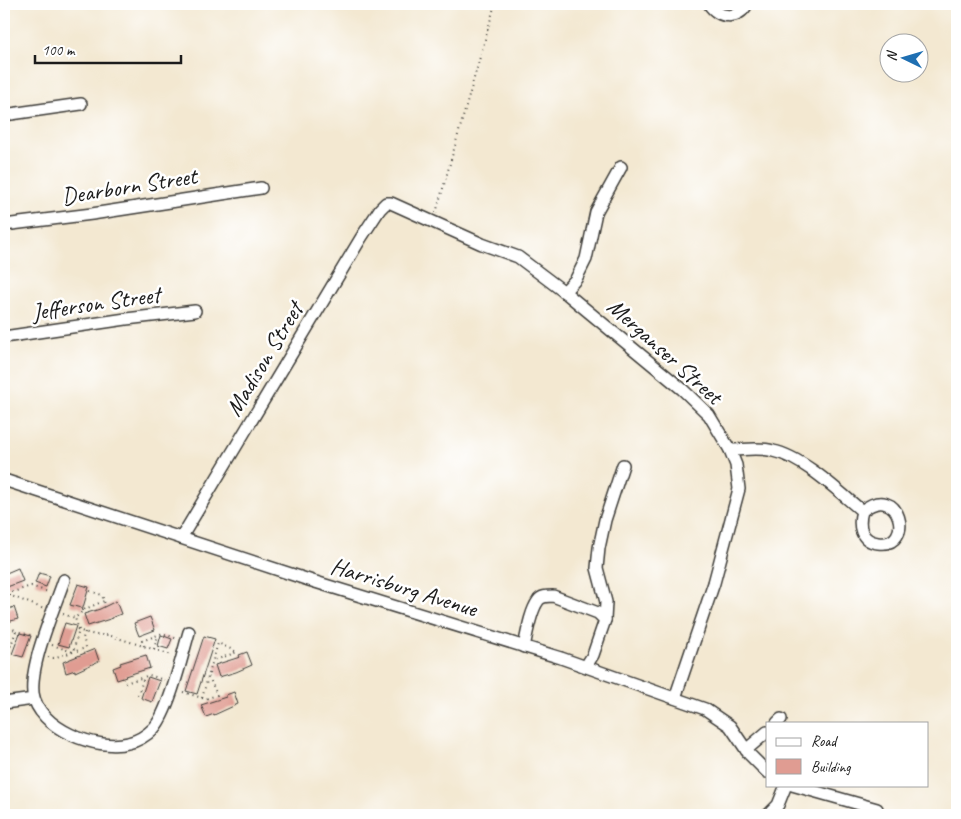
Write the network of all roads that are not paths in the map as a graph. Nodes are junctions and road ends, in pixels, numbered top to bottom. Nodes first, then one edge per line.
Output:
1 (709, 4) edge
2 (747, 4) edge
3 (81, 104) dead end
4 (4, 115) edge
5 (621, 167) dead end
6 (261, 188) dead end
7 (386, 203) joint
8 (4, 225) edge
9 (564, 292) junction
10 (195, 311) dead end
11 (4, 337) edge
12 (730, 450) junction
13 (623, 465) dead end
14 (4, 480) edge
15 (862, 511) dead end
16 (181, 538) junction
17 (64, 580) dead end
18 (604, 620) junction
19 (188, 637) road end
20 (524, 647) junction
21 (586, 666) junction
22 (675, 698) junction
23 (34, 699) junction
24 (4, 703) edge
25 (766, 733) edge
26 (746, 750) junction
27 (766, 771) edge
28 (786, 786) edge
29 (796, 786) edge
30 (877, 809) dead end
31 (768, 815) edge

1 - 2 street
3 - 4 street
5 - 9 street
6 - 8 street, Dearborn Street
7 - 9 street, Merganser Street
7 - 16 street, Madison Street
9 - 12 street, Merganser Street
10 - 11 street, Jefferson Street
12 - 15 street
12 - 22 street, Merganser Street
13 - 18 street
14 - 16 street, Harrisburg Avenue
16 - 20 street, Harrisburg Avenue
17 - 23 street
18 - 20 street
18 - 21 street
19 - 23 street
20 - 21 street, Harrisburg Avenue
21 - 22 street, Harrisburg Avenue
22 - 26 street, Harrisburg Avenue
23 - 24 street
25 - 26 street
26 - 27 street, Harrisburg Avenue
28 - 31 street
29 - 30 street

